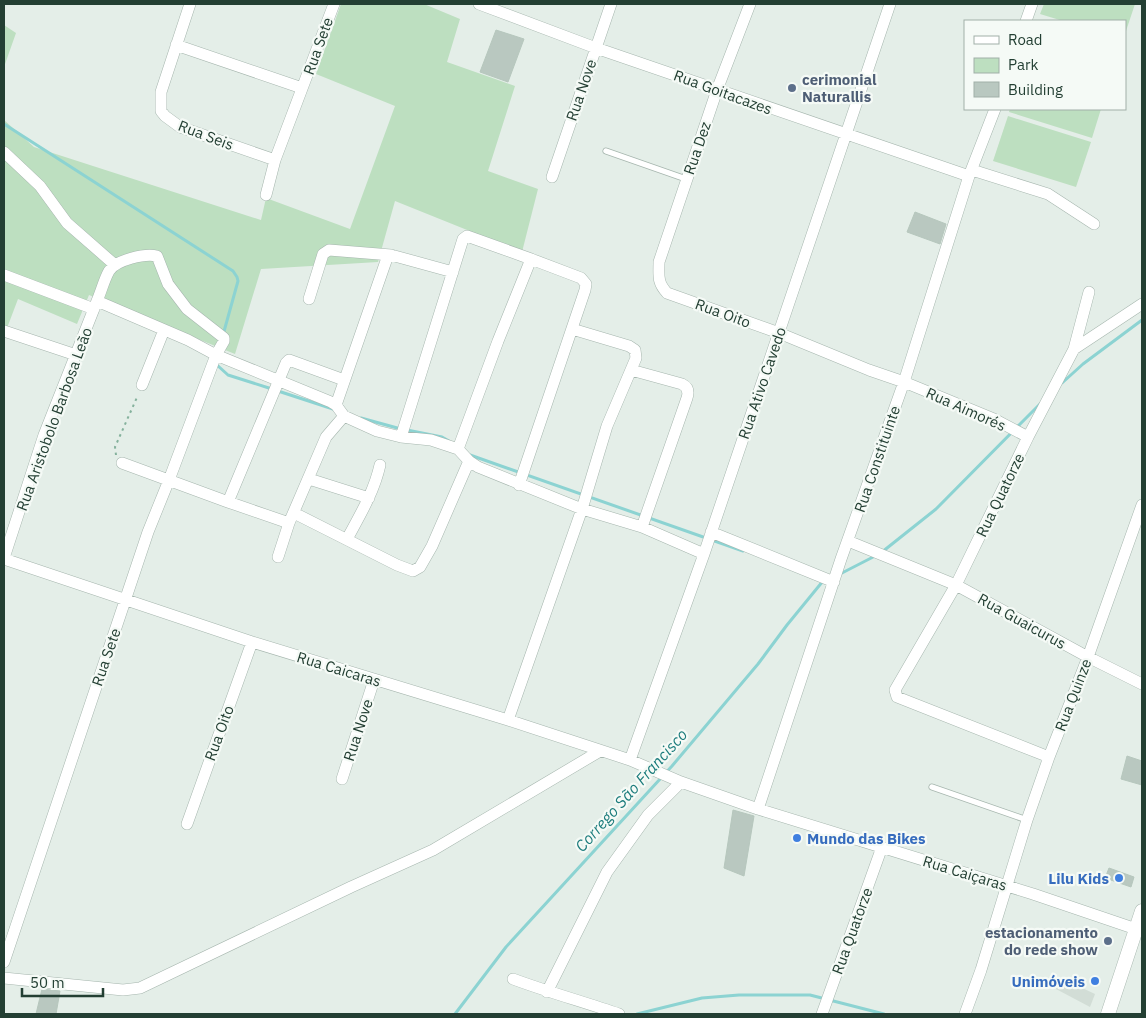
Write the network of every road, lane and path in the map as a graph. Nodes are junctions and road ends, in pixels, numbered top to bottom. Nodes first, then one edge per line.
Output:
1 (190, 4) edge
2 (334, 4) edge
3 (479, 4) edge
4 (610, 4) edge
5 (750, 4) edge
6 (890, 4) edge
7 (1032, 4) edge
8 (1026, 20) edge
9 (176, 45) junction
10 (596, 48) junction
11 (302, 88) junction
12 (717, 90) junction
13 (995, 110) edge
14 (846, 134) junction
15 (606, 151) dead end
16 (4, 152) edge
17 (275, 160) junction
18 (971, 173) junction
19 (552, 176) dead end
20 (686, 179) junction
21 (266, 195) dead end
22 (1094, 224) dead end
23 (391, 255) junction
24 (530, 259) junction
25 (115, 265) junction
26 (453, 272) junction
27 (4, 275) edge
28 (1089, 292) dead end
29 (667, 293) joint
30 (309, 299) dead end
31 (1142, 304) edge
32 (96, 305) junction
33 (572, 329) junction
34 (164, 330) junction
35 (4, 331) edge
36 (779, 334) junction
37 (1074, 349) junction
38 (76, 355) junction
39 (216, 355) junction
40 (631, 370) junction
41 (279, 380) junction
42 (344, 380) junction
43 (904, 382) junction
44 (142, 385) joint
45 (336, 405) junction
46 (344, 416) junction
47 (1023, 435) junction
48 (401, 437) junction
49 (458, 449) junction
50 (469, 461) junction
51 (122, 463) joint
52 (380, 465) dead end
53 (309, 479) junction
54 (169, 480) junction
55 (519, 485) junction
56 (369, 498) junction
57 (228, 502) junction
58 (1142, 505) edge
59 (582, 509) junction
60 (292, 518) junction
61 (642, 527) junction
62 (712, 532) junction
63 (348, 539) junction
64 (848, 541) junction
65 (704, 554) junction
66 (278, 557) dead end
67 (4, 559) edge
68 (830, 580) junction
69 (956, 585) junction
70 (126, 599) junction
71 (252, 642) junction
72 (1088, 657) junction
73 (374, 680) junction
74 (1142, 684) edge
75 (508, 720) junction
76 (600, 751) junction
77 (1049, 757) junction
78 (630, 760) junction
79 (342, 779) dead end
80 (677, 780) junction
81 (932, 787) dead end
82 (758, 809) junction
83 (1027, 820) junction
84 (187, 824) dead end
85 (882, 847) junction
86 (1008, 886) junction
87 (1142, 911) edge
88 (1140, 930) edge
89 (4, 962) edge
90 (4, 978) edge
91 (513, 978) dead end
92 (548, 992) junction
93 (614, 1013) edge
94 (822, 1014) edge
95 (965, 1014) edge
96 (1108, 1014) edge

1 - 9 street, Rua Seis
2 - 11 street, Rua Sete
3 - 10 street, Rua Goitacazes
4 - 10 street, Rua Nove
5 - 12 street, Rua Dez
6 - 14 street, Rua Ativo Cavedo
7 - 8 street
9 - 11 street
9 - 17 street, Rua Seis
10 - 12 street, Rua Goitacazes
10 - 19 street, Rua Nove
11 - 17 street, Rua Sete
12 - 14 street, Rua Goitacazes
12 - 20 street, Rua Dez
13 - 18 street, Rua Constituinte
14 - 18 street, Rua Goitacazes
14 - 36 street, Rua Ativo Cavedo
15 - 20 lane
16 - 25 street
17 - 21 street, Rua Sete
18 - 22 street, Rua Goitacazes
18 - 43 street, Rua Constituinte
20 - 29 street, Rua Dez
23 - 26 street
23 - 30 street
23 - 42 street
24 - 26 street
24 - 33 street
24 - 49 street
25 - 32 street, Rua Aristobolo Barbosa Leão
25 - 39 street, Rua Sete
26 - 48 street
27 - 32 street
28 - 37 street, Rua Quatorze
29 - 36 street, Rua Oito
31 - 37 street
32 - 34 street
32 - 38 street, Rua Aristobolo Barbosa Leão
33 - 40 street
33 - 55 street
34 - 39 street
34 - 44 street
35 - 38 street
36 - 43 street, Rua Oito
36 - 62 street, Rua Ativo Cavedo
37 - 47 street, Rua Quatorze
38 - 67 street, Rua Aristobolo Barbosa Leão
39 - 41 street
39 - 54 street, Rua Sete
40 - 59 street
40 - 61 street
41 - 42 street
41 - 45 street
41 - 57 street
42 - 45 street
43 - 47 street, Rua Aimorés
43 - 64 street, Rua Constituinte
44 - 51 path
45 - 46 street
46 - 48 street
46 - 53 street
47 - 69 street, Rua Quatorze
48 - 49 street
49 - 50 street
50 - 55 street
50 - 63 street
51 - 54 street
52 - 56 street
53 - 56 street
53 - 60 street
54 - 57 street
54 - 70 street, Rua Sete
55 - 59 street
56 - 63 street
57 - 60 street
58 - 72 street, Rua Quinze
59 - 61 street
59 - 75 street
60 - 63 street
60 - 66 street
61 - 65 street
62 - 65 street, Rua Ativo Cavedo
62 - 68 street
64 - 68 street, Rua Constituinte
64 - 69 street, Rua Guaicurus
65 - 78 street, Rua Ativo Cavedo
67 - 70 street, Rua Caicaras
68 - 82 street, Rua Constituinte
69 - 72 street, Rua Guaicurus
69 - 77 street, Rua Quatorze
70 - 71 street, Rua Caicaras
70 - 89 street, Rua Sete
71 - 73 street, Rua Caicaras
71 - 84 street, Rua Oito
72 - 74 street, Rua Guaicurus
72 - 77 street, Rua Quinze
73 - 75 street, Rua Caicaras
73 - 79 street, Rua Nove
75 - 76 street, Rua Caicaras
76 - 78 street, Rua Caicaras
76 - 90 street
77 - 83 street, Rua Quinze
78 - 80 street, Rua Caicaras
80 - 82 street, Rua Caiçaras
80 - 92 street
81 - 83 lane
82 - 85 street, Rua Caiçaras
83 - 86 street, Rua Quinze
85 - 86 street, Rua Caiçaras
85 - 94 street, Rua Quatorze
86 - 88 street, Rua Caiçaras
86 - 95 street, Rua Quinze
87 - 88 street
88 - 96 street
91 - 92 street
92 - 93 street

